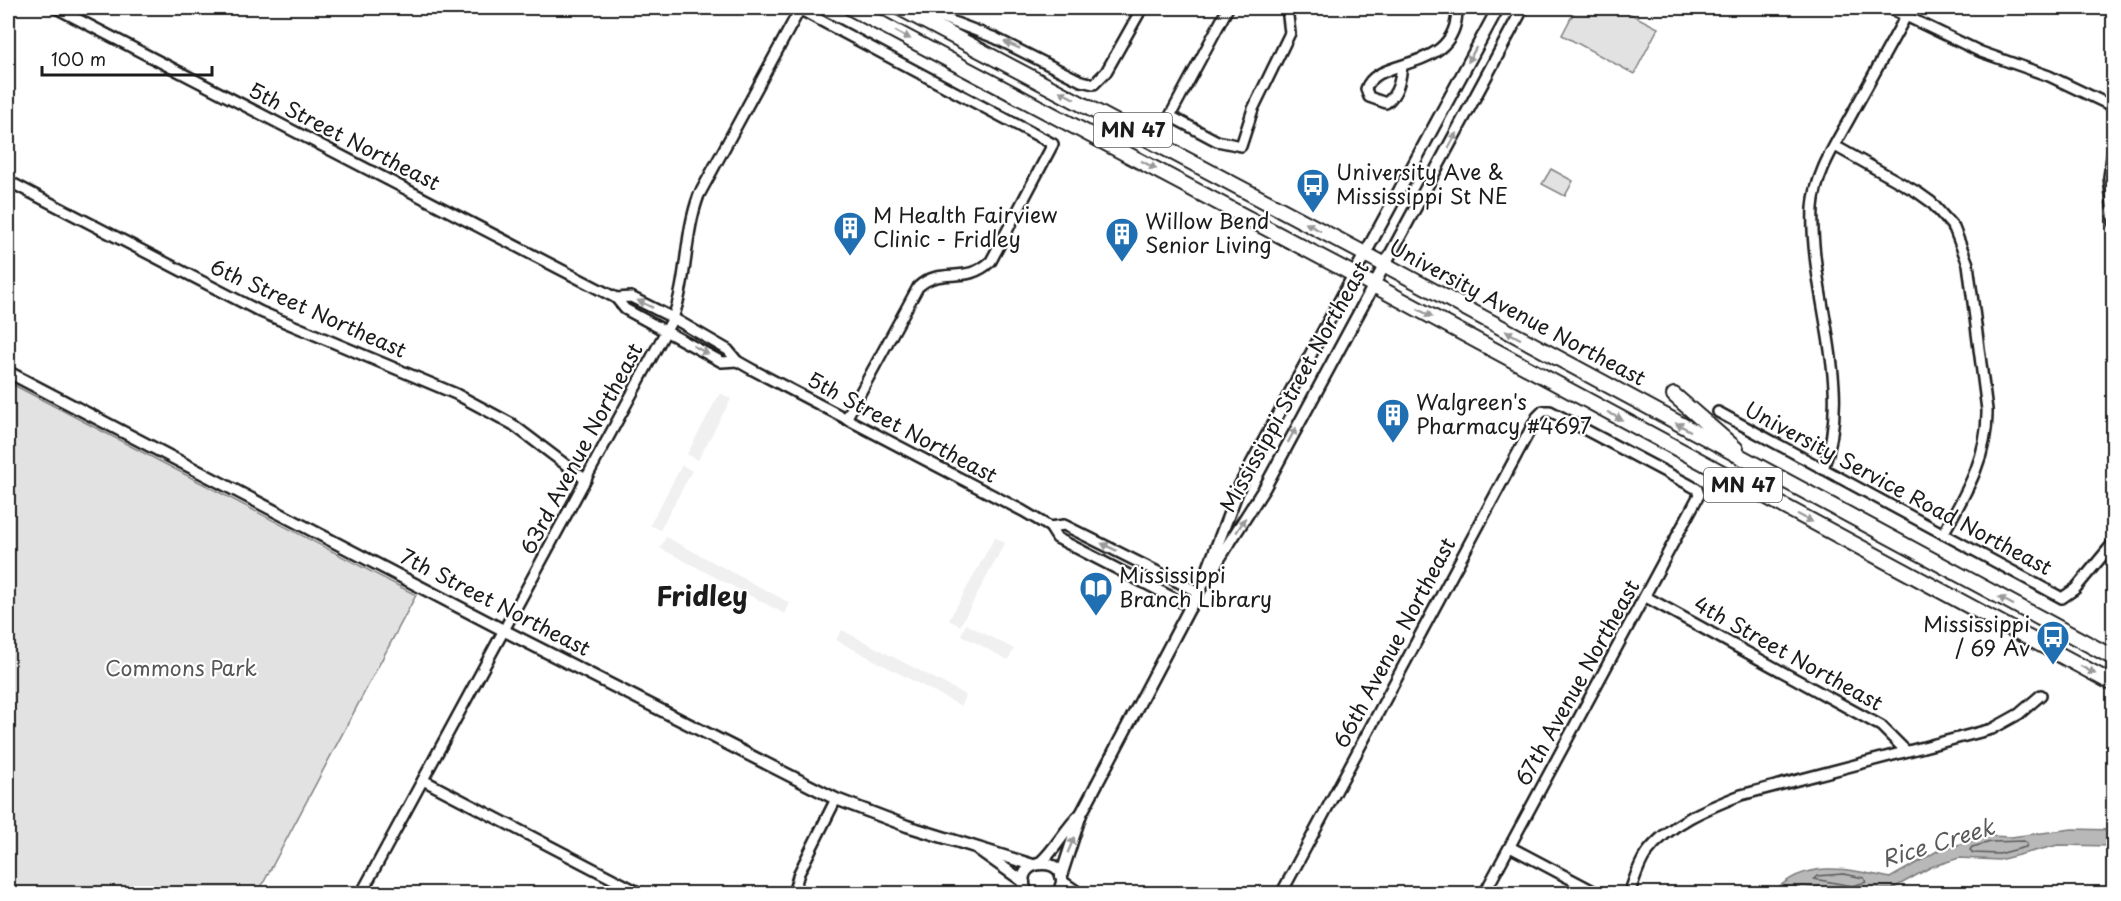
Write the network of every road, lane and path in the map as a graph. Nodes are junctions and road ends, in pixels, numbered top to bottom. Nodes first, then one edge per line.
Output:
1 (56, 8) edge
2 (798, 8) edge
3 (851, 8) edge
4 (900, 8) edge
5 (917, 8) edge
6 (1142, 8) edge
7 (1228, 8) edge
8 (1287, 8) edge
9 (1457, 8) edge
10 (1498, 8) edge
11 (1523, 8) edge
12 (1889, 8) edge
13 (1906, 16) junction
14 (1402, 66) junction
15 (2114, 107) edge
16 (2114, 144) edge
17 (1835, 146) junction
18 (8, 181) edge
19 (2114, 224) edge
20 (1365, 254) junction
21 (1385, 265) junction
22 (1353, 274) junction
23 (1373, 285) junction
24 (616, 298) junction
25 (673, 318) junction
26 (666, 332) junction
27 (737, 361) junction
28 (8, 372) edge
29 (1674, 395) dead end
30 (1718, 412) dead end
31 (846, 420) junction
32 (1753, 464) junction
33 (1823, 469) junction
34 (586, 480) junction
35 (1696, 489) joint
36 (1050, 527) junction
37 (1943, 534) junction
38 (2114, 542) edge
39 (1198, 592) junction
40 (1646, 597) junction
41 (1191, 607) junction
42 (505, 631) junction
43 (2114, 658) edge
44 (2114, 684) edge
45 (2041, 695) dead end
46 (1906, 751) junction
47 (423, 780) junction
48 (836, 800) junction
49 (1081, 814) junction
50 (974, 847) junction
51 (1510, 847) junction
52 (1036, 864) junction
53 (1061, 879) junction
54 (1025, 889) edge
55 (361, 894) edge
56 (642, 894) edge
57 (793, 894) edge
58 (1057, 894) edge
59 (1081, 894) edge
60 (1281, 894) edge
61 (1484, 894) edge
62 (1599, 894) edge
63 (1629, 894) edge

1 - 24 street, 5th Street Northeast
2 - 25 street, 63rd Avenue Northeast
2 - 31 street
3 -> 22 main road, University Avenue Northeast / MN 47
20 -> 4 main road, University Avenue Northeast / MN 47
6 -> 5 street
7 - 8 street
9 - 14 street
10 -> 20 street, Mississippi Street Northeast
21 -> 11 street, Mississippi Street Northeast
12 - 13 street
13 - 15 street
13 - 17 street
14 - 14 street
16 - 19 street
17 - 33 street
17 - 37 street
18 - 34 street, 6th Street Northeast
20 - 21 main road, University Avenue Northeast / MN 47
20 - 22 street, Mississippi Street Northeast
21 - 23 street, Mississippi Street Northeast
32 -> 21 main road, University Avenue Northeast / MN 47
22 - 23 main road, University Avenue Northeast / MN 47
22 - 39 street, Mississippi Street Northeast
39 -> 23 street, Mississippi Street Northeast
23 -> 44 main road, University Avenue Northeast / MN 47
25 -> 24 street, 5th Street Northeast
24 - 26 street, 5th Street Northeast
25 - 26 street, 63rd Avenue Northeast
25 - 27 street, 5th Street Northeast
26 -> 27 street, 5th Street Northeast
26 - 34 street, 63rd Avenue Northeast
27 - 31 street, 5th Street Northeast
28 - 42 street, 7th Street Northeast
29 - 32 main road
30 - 33 street, University Service Road Northeast
31 - 36 street, 5th Street Northeast
43 -> 32 main road, University Avenue Northeast / MN 47
33 - 37 street, University Service Road Northeast
34 - 42 street, 63rd Avenue Northeast
35 - 40 street, 67th Avenue Northeast
35 - 60 street, 66th Avenue Northeast
39 -> 36 street, 5th Street Northeast
36 - 41 street, 5th Street Northeast
37 - 38 street, University Service Road Northeast
39 - 41 street, Mississippi Street Northeast
40 - 46 street, 4th Street Northeast
40 - 51 street, 67th Avenue Northeast
41 - 49 street, Mississippi Street Northeast
42 - 47 street, 63rd Avenue Northeast
42 - 48 street, 7th Street Northeast
45 - 46 street
46 - 63 street
47 - 55 street, 63rd Avenue Northeast
47 - 56 street
48 - 50 street, 7th Street Northeast
48 - 57 street
49 - 52 street, Mississippi Street Northeast
53 -> 49 street, Mississippi Street Northeast
50 - 52 street, 7th Street Northeast
50 - 54 street, 7th Street Northeast
51 - 61 street, 67th Avenue Northeast
51 - 62 street
52 - 53 street, 7th Street Northeast
52 - 54 street, Mississippi Street Northeast
53 - 58 street, Mississippi Street Northeast
53 - 59 street

